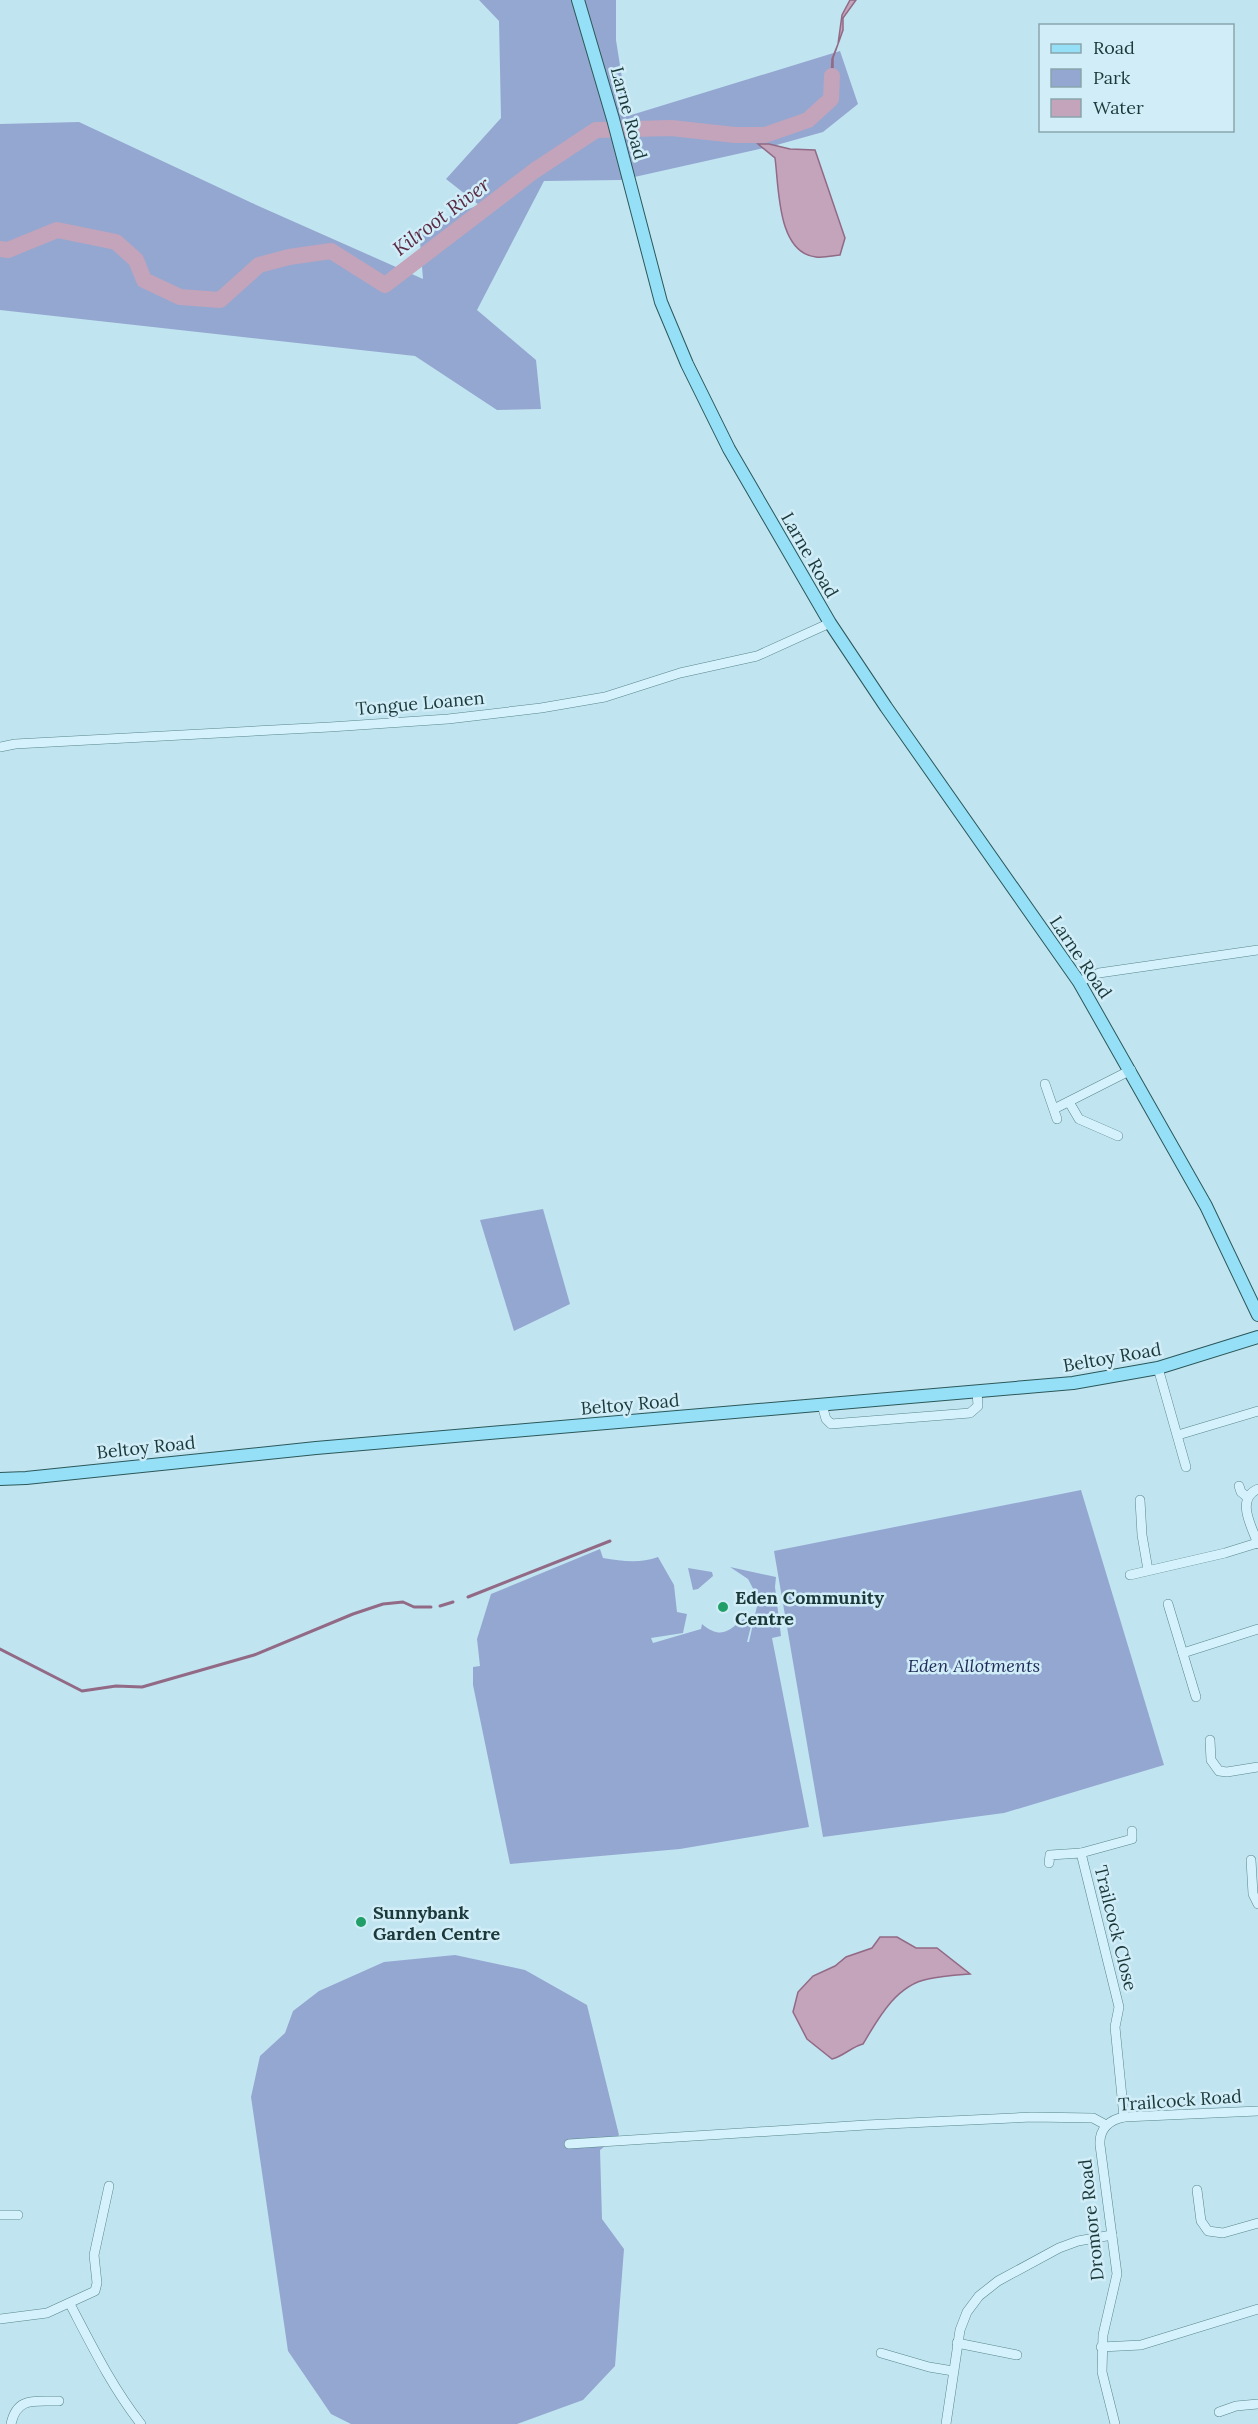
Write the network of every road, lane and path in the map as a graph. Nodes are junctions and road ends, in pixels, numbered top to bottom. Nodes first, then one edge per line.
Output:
1 (578, 0) edge
2 (830, 623) junction
3 (0, 747) edge
4 (1258, 950) edge
5 (1079, 982) junction
6 (1131, 1070) junction
7 (1045, 1084) dead end
8 (1070, 1102) junction
9 (1053, 1109) junction
10 (1057, 1119) dead end
11 (1118, 1136) dead end
12 (1258, 1315) edge
13 (1258, 1337) edge
14 (1158, 1368) junction
15 (977, 1392) junction
16 (822, 1405) junction
17 (1258, 1411) edge
18 (1178, 1435) junction
19 (1186, 1467) dead end
20 (0, 1479) edge
21 (1239, 1486) dead end
22 (1258, 1489) edge
23 (1247, 1497) junction
24 (1140, 1500) dead end
25 (1258, 1544) edge
26 (1148, 1570) junction
27 (1130, 1575) dead end
28 (1168, 1604) dead end
29 (1258, 1629) edge
30 (1183, 1653) junction
31 (1196, 1697) dead end
32 (1210, 1740) dead end
33 (1258, 1767) edge
34 (1138, 1848) dead end
35 (1081, 1853) junction
36 (1050, 1855) dead end
37 (1251, 1860) dead end
38 (1258, 1904) edge
39 (1258, 2111) edge
40 (1124, 2117) junction
41 (1106, 2125) junction
42 (569, 2144) dead end
43 (109, 2186) dead end
44 (1197, 2190) dead end
45 (0, 2215) edge
46 (18, 2215) dead end
47 (1258, 2223) edge
48 (1112, 2235) junction
49 (70, 2304) junction
50 (1258, 2309) edge
51 (0, 2319) edge
52 (957, 2343) junction
53 (1101, 2347) junction
54 (880, 2353) dead end
55 (1017, 2355) dead end
56 (954, 2371) junction
57 (59, 2401) dead end
58 (1258, 2404) edge
59 (1219, 2412) dead end
60 (11, 2424) edge
61 (141, 2424) edge
62 (946, 2424) edge
63 (1115, 2424) edge

1 - 2 main road, Larne Road
2 - 3 street, Tongue Loanen
2 - 5 main road, Larne Road
4 - 5 street
5 - 6 main road, Larne Road
6 - 8 street
6 - 12 main road, Larne Road
7 - 9 street
8 - 9 street
8 - 11 street
9 - 10 street
13 - 14 main road, Beltoy Road
14 - 15 main road, Beltoy Road
14 - 18 street
15 - 16 main road, Beltoy Road
15 - 16 street
16 - 20 main road, Beltoy Road
17 - 18 street
18 - 19 street
21 - 23 street
22 - 23 street
23 - 25 street
24 - 26 street
25 - 26 street
26 - 27 street
28 - 30 street
29 - 30 street
30 - 31 street
32 - 33 street
34 - 35 street, Trailcock Close
35 - 36 street, Trailcock Close
35 - 40 street, Trailcock Close
37 - 38 street
39 - 40 street, Trailcock Road
40 - 41 street, Trailcock Road
41 - 42 street
41 - 48 street, Dromore Road
43 - 49 street
44 - 47 street
45 - 46 street
48 - 52 street
48 - 53 street, Dromore Road
49 - 51 street
49 - 61 street
50 - 53 street
52 - 55 street
52 - 56 street
53 - 63 street, Dromore Road
54 - 56 street
56 - 62 street
57 - 60 street
58 - 59 street

